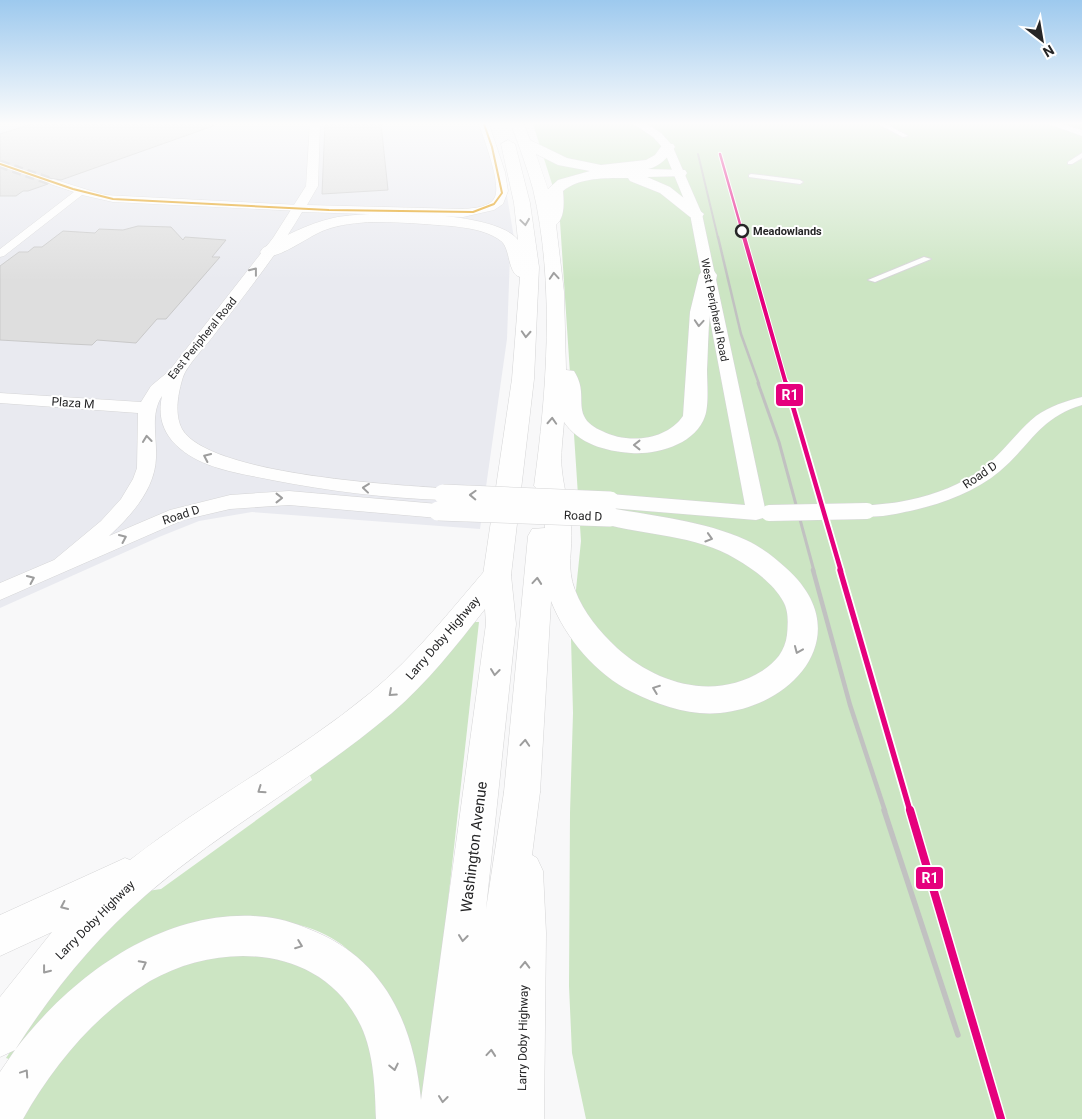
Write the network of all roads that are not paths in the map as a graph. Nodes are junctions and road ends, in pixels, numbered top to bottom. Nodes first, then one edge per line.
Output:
1 (317, 176) edge
2 (500, 176) edge
3 (517, 176) edge
4 (536, 176) edge
5 (585, 176) edge
6 (628, 176) edge
7 (682, 176) edge
8 (753, 176) edge
9 (53, 182) tunnel mouth
10 (800, 182) dead end
11 (81, 191) junction
12 (318, 192) junction
13 (300, 208) junction
14 (361, 209) junction
15 (696, 214) junction
16 (549, 235) junction
17 (269, 252) junction
18 (0, 254) edge
19 (927, 259) dead end
20 (708, 275) junction
21 (872, 280) dead end
22 (527, 286) junction
23 (556, 342) junction
24 (175, 375) junction
25 (0, 398) edge
26 (1082, 401) edge
27 (147, 408) junction
28 (550, 470) junction
29 (440, 502) junction
30 (610, 509) junction
31 (762, 513) junction
32 (62, 565) junction
33 (498, 575) junction
34 (0, 592) edge
35 (522, 792) junction
36 (156, 863) junction
37 (0, 936) edge
38 (0, 1036) edge
39 (0, 1115) edge
40 (399, 1119) edge
41 (441, 1119) edge
42 (485, 1119) edge
43 (521, 1119) edge

1 - 12 street, East Peripheral Road
2 - 14 street
3 -> 22 main road
4 - 16 main road, Larry Doby Highway
5 - 16 main road
6 - 15 main road
7 - 15 street, West Peripheral Road
8 - 10 street
9 - 11 street
11 - 13 street
11 - 18 street
12 - 13 street, East Peripheral Road
12 - 14 street
13 - 14 street
13 - 17 street, East Peripheral Road
15 - 20 street, West Peripheral Road
23 -> 16 main road, Larry Doby Highway
17 - 22 main road
24 -> 17 street, East Peripheral Road
19 - 21 street
20 -> 23 main road
20 - 31 street, West Peripheral Road
22 -> 33 main road
28 -> 23 main road, Larry Doby Highway
24 - 27 street, East Peripheral Road
29 -> 24 street, Road D
25 - 27 street, Plaza M
26 - 31 street, Road D, bridge
32 -> 27 street, East Peripheral Road
30 -> 28 main road
35 -> 28 main road, Larry Doby Highway
29 - 30 street, Road D, bridge
32 -> 29 street, Road D
30 - 31 street, Road D
34 -> 32 street, Road D
33 -> 36 main road, Larry Doby Highway
33 -> 41 main road, Washington Avenue
42 -> 35 main road
43 -> 35 main road, Larry Doby Highway
36 -> 37 main road
36 -> 38 main road, Larry Doby Highway
39 -> 40 main road

